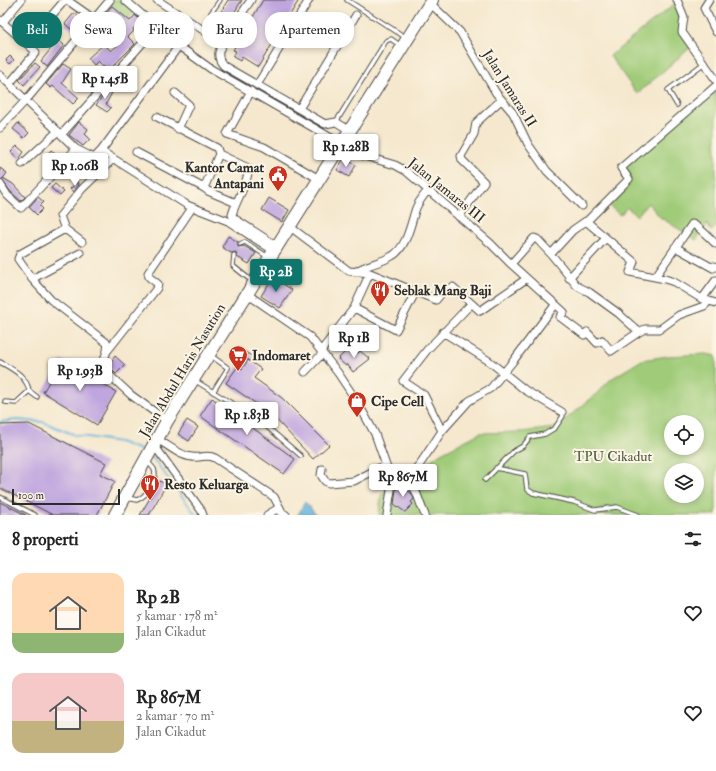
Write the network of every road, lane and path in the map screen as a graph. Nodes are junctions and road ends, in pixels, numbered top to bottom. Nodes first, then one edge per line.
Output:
1 (21, 0) edge
2 (66, 0) edge
3 (110, 0) edge
4 (124, 0) edge
5 (157, 0) edge
6 (220, 0) edge
7 (251, 0) edge
8 (309, 0) edge
9 (347, 0) edge
10 (677, 0) edge
11 (708, 0) edge
12 (431, 1) edge
13 (55, 12) edge
14 (84, 12) edge
15 (100, 12) edge
16 (138, 12) edge
17 (212, 12) edge
18 (243, 12) edge
19 (356, 15) dead end
20 (1, 21) edge
21 (202, 29) edge
22 (12, 30) edge
23 (716, 32) edge
24 (404, 42) junction
25 (70, 47) edge
26 (33, 48) edge
27 (138, 48) edge
28 (177, 48) edge
29 (180, 48) edge
30 (221, 48) edge
31 (703, 64) junction
32 (0, 75) edge
33 (716, 80) edge
34 (10, 83) junction
35 (257, 85) junction
36 (716, 86) edge
37 (251, 91) junction
38 (175, 93) dead end
39 (27, 99) junction
40 (501, 100) junction
41 (677, 105) dead end
42 (299, 109) junction
43 (157, 117) dead end
44 (336, 122) junction
45 (0, 128) edge
46 (178, 129) junction
47 (349, 130) junction
48 (60, 132) junction
49 (341, 143) junction
50 (76, 148) junction
51 (101, 151) junction
52 (136, 152) dead end
53 (219, 154) junction
54 (113, 159) junction
55 (22, 164) dead end
56 (319, 179) junction
57 (0, 184) edge
58 (204, 188) junction
59 (428, 190) junction
60 (236, 203) junction
61 (582, 206) dead end
62 (192, 208) junction
63 (459, 217) junction
64 (587, 221) junction
65 (290, 226) junction
66 (65, 229) junction
67 (605, 239) junction
68 (82, 242) dead end
69 (240, 244) dead end
70 (716, 244) edge
71 (675, 248) junction
72 (273, 252) junction
73 (80, 253) dead end
74 (551, 254) junction
75 (234, 255) dead end
76 (512, 264) junction
77 (716, 267) edge
78 (355, 272) junction
79 (370, 273) junction
80 (655, 277) junction
81 (569, 278) junction
82 (32, 279) junction
83 (526, 279) junction
84 (716, 280) edge
85 (254, 283) junction
86 (416, 291) junction
87 (247, 294) junction
88 (709, 301) edge
89 (471, 304) junction
90 (555, 305) junction
91 (354, 308) junction
92 (443, 332) junction
93 (639, 332) junction
94 (108, 350) junction
95 (322, 352) junction
96 (209, 354) junction
97 (0, 362) edge
98 (305, 372) dead end
99 (503, 373) junction
100 (193, 380) junction
101 (29, 391) junction
102 (213, 392) junction
103 (37, 396) dead end
104 (5, 402) dead end
105 (562, 412) joint
106 (167, 422) junction
107 (442, 431) junction
108 (151, 451) junction
109 (301, 456) dead end
110 (385, 465) junction
111 (496, 468) junction
112 (322, 469) dead end
113 (389, 474) junction
114 (405, 480) junction
115 (485, 480) dead end
116 (0, 497) edge
117 (125, 497) junction
118 (284, 513) edge
119 (35, 515) edge
120 (115, 515) edge
121 (203, 515) edge
122 (268, 515) edge
123 (387, 515) edge
124 (425, 515) edge
125 (638, 515) edge

1 - 20 street
2 - 13 street
2 - 14 street
3 - 15 street
4 - 16 street, Jalan Jamaras III
5 - 21 street
6 - 17 lane
7 - 18 street
8 - 35 street
9 - 24 lane
10 - 31 street
11 - 23 street
12 - 24 highway, Jalan Abdul Haris Nasution
12 - 40 street, Jalan Jamaras II
19 - 42 street
20 - 22 street
24 - 44 lane
24 - 47 highway, Jalan Abdul Haris Nasution
25 - 39 street
26 - 34 street
27 - 48 street
28 - 51 street
29 - 37 street, Jalan Jamaras III
30 - 35 street
31 - 33 street
31 - 41 lane
32 - 34 street
34 - 39 street
35 - 42 street
36 - 64 street
37 - 49 street, Jalan Jamaras III
37 - 56 street
38 - 46 street
39 - 45 street
39 - 48 street
40 - 61 street, Jalan Jamaras II
40 - 63 street
42 - 44 street
43 - 46 street
44 - 47 street
46 - 53 street
47 - 49 highway, Jalan Abdul Haris Nasution
48 - 50 street
48 - 55 street
49 - 56 highway, Jalan Abdul Haris Nasution
49 - 59 street, Jalan Jamaras III
50 - 51 street
50 - 57 street
51 - 54 street
52 - 58 street
53 - 58 street
53 - 60 street
54 - 62 street
54 - 66 street
56 - 65 highway, Jalan Abdul Haris Nasution
58 - 60 street
59 - 63 street, Jalan Jamaras III
59 - 78 street
60 - 72 street
62 - 72 street
62 - 94 street
63 - 76 street, Jalan Jamaras III
64 - 67 street
64 - 74 street
65 - 72 highway, Jalan Abdul Haris Nasution
65 - 78 street
66 - 68 street
66 - 82 street
67 - 80 street
67 - 81 street
69 - 72 lane
70 - 71 street
71 - 77 street
71 - 80 street
72 - 85 highway, Jalan Abdul Haris Nasution
73 - 82 street
74 - 76 street
74 - 81 street
75 - 85 lane
76 - 83 street, Jalan Jamaras III
78 - 79 street
79 - 86 street
79 - 91 street
80 - 88 street
81 - 93 street
82 - 94 street
83 - 89 street
83 - 90 street, Jalan Jamaras III
84 - 88 street
85 - 87 highway, Jalan Abdul Haris Nasution
86 - 89 street
86 - 91 street
87 - 95 street
87 - 96 highway, Jalan Abdul Haris Nasution
88 - 93 street
89 - 92 street
90 - 93 street
90 - 99 street
91 - 95 street
92 - 99 street
92 - 107 street
94 - 106 street
95 - 98 street
95 - 110 street
96 - 100 highway, Jalan Abdul Haris Nasution
96 - 102 lane
97 - 101 lane
99 - 105 street
99 - 107 street
100 - 102 lane
100 - 106 highway, Jalan Abdul Haris Nasution
101 - 103 lane
101 - 104 lane
102 - 109 lane
105 - 111 lane
106 - 108 highway, Jalan Abdul Haris Nasution
107 - 114 street
108 - 117 highway, Jalan Abdul Haris Nasution
108 - 117 lane
108 - 118 street
108 - 121 street
110 - 112 street
110 - 113 street
111 - 115 lane
111 - 125 lane
113 - 114 street
113 - 123 street
114 - 124 street
116 - 119 lane
117 - 120 highway, Jalan Abdul Haris Nasution
118 - 122 street

